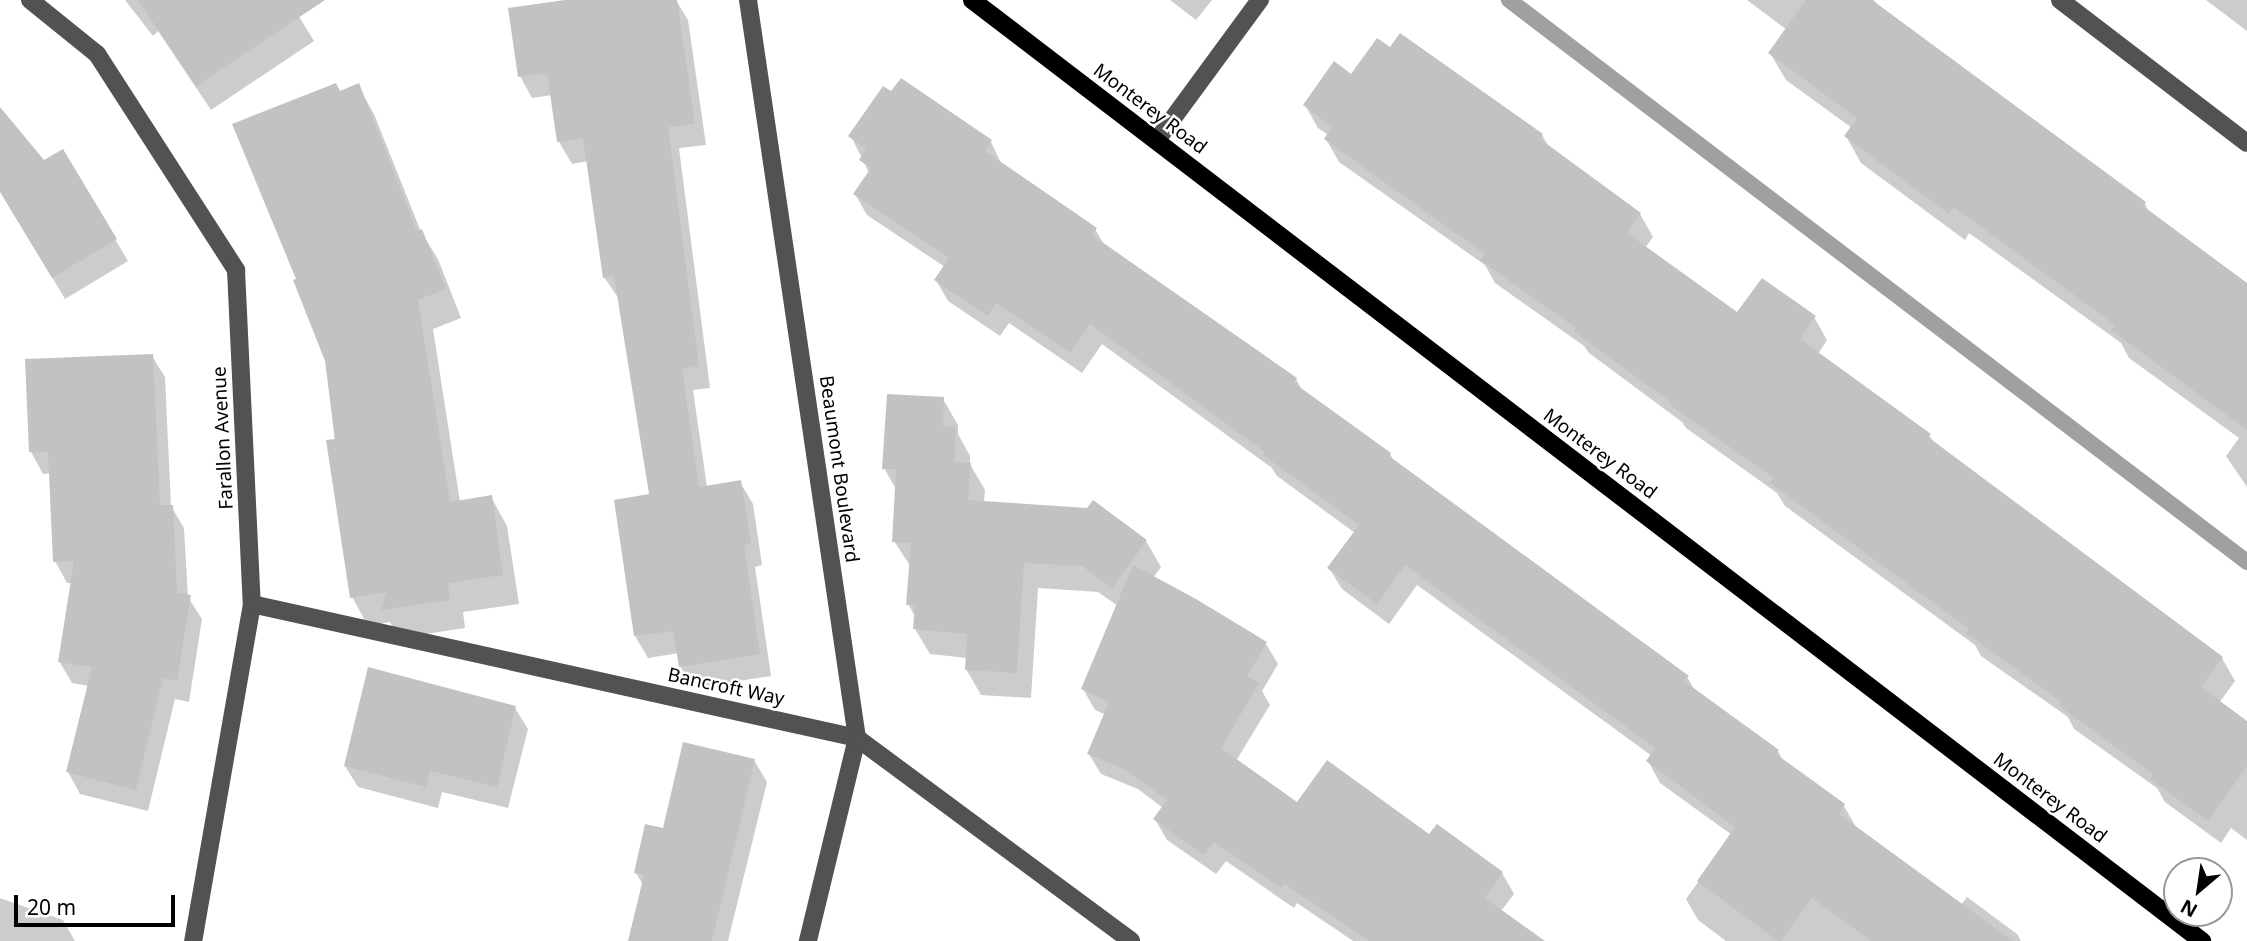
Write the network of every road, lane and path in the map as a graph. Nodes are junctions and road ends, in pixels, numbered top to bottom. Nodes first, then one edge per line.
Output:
1 (30, 0) edge
2 (748, 0) edge
3 (972, 0) edge
4 (1261, 0) edge
5 (2060, 0) edge
6 (1157, 140) junction
7 (2247, 143) edge
8 (252, 604) junction
9 (857, 738) junction
10 (193, 941) edge
11 (808, 941) edge
12 (1131, 941) edge
13 (2202, 941) edge

1 - 8 street, Farallon Avenue
2 - 9 street, Beaumont Boulevard
3 - 6 main road, Monterey Road
4 - 6 street
5 - 7 street
6 - 13 main road, Monterey Road
8 - 9 street, Bancroft Way
8 - 10 street, Farallon Avenue
9 - 11 street, Beaumont Boulevard
9 - 12 street, Bancroft Way

